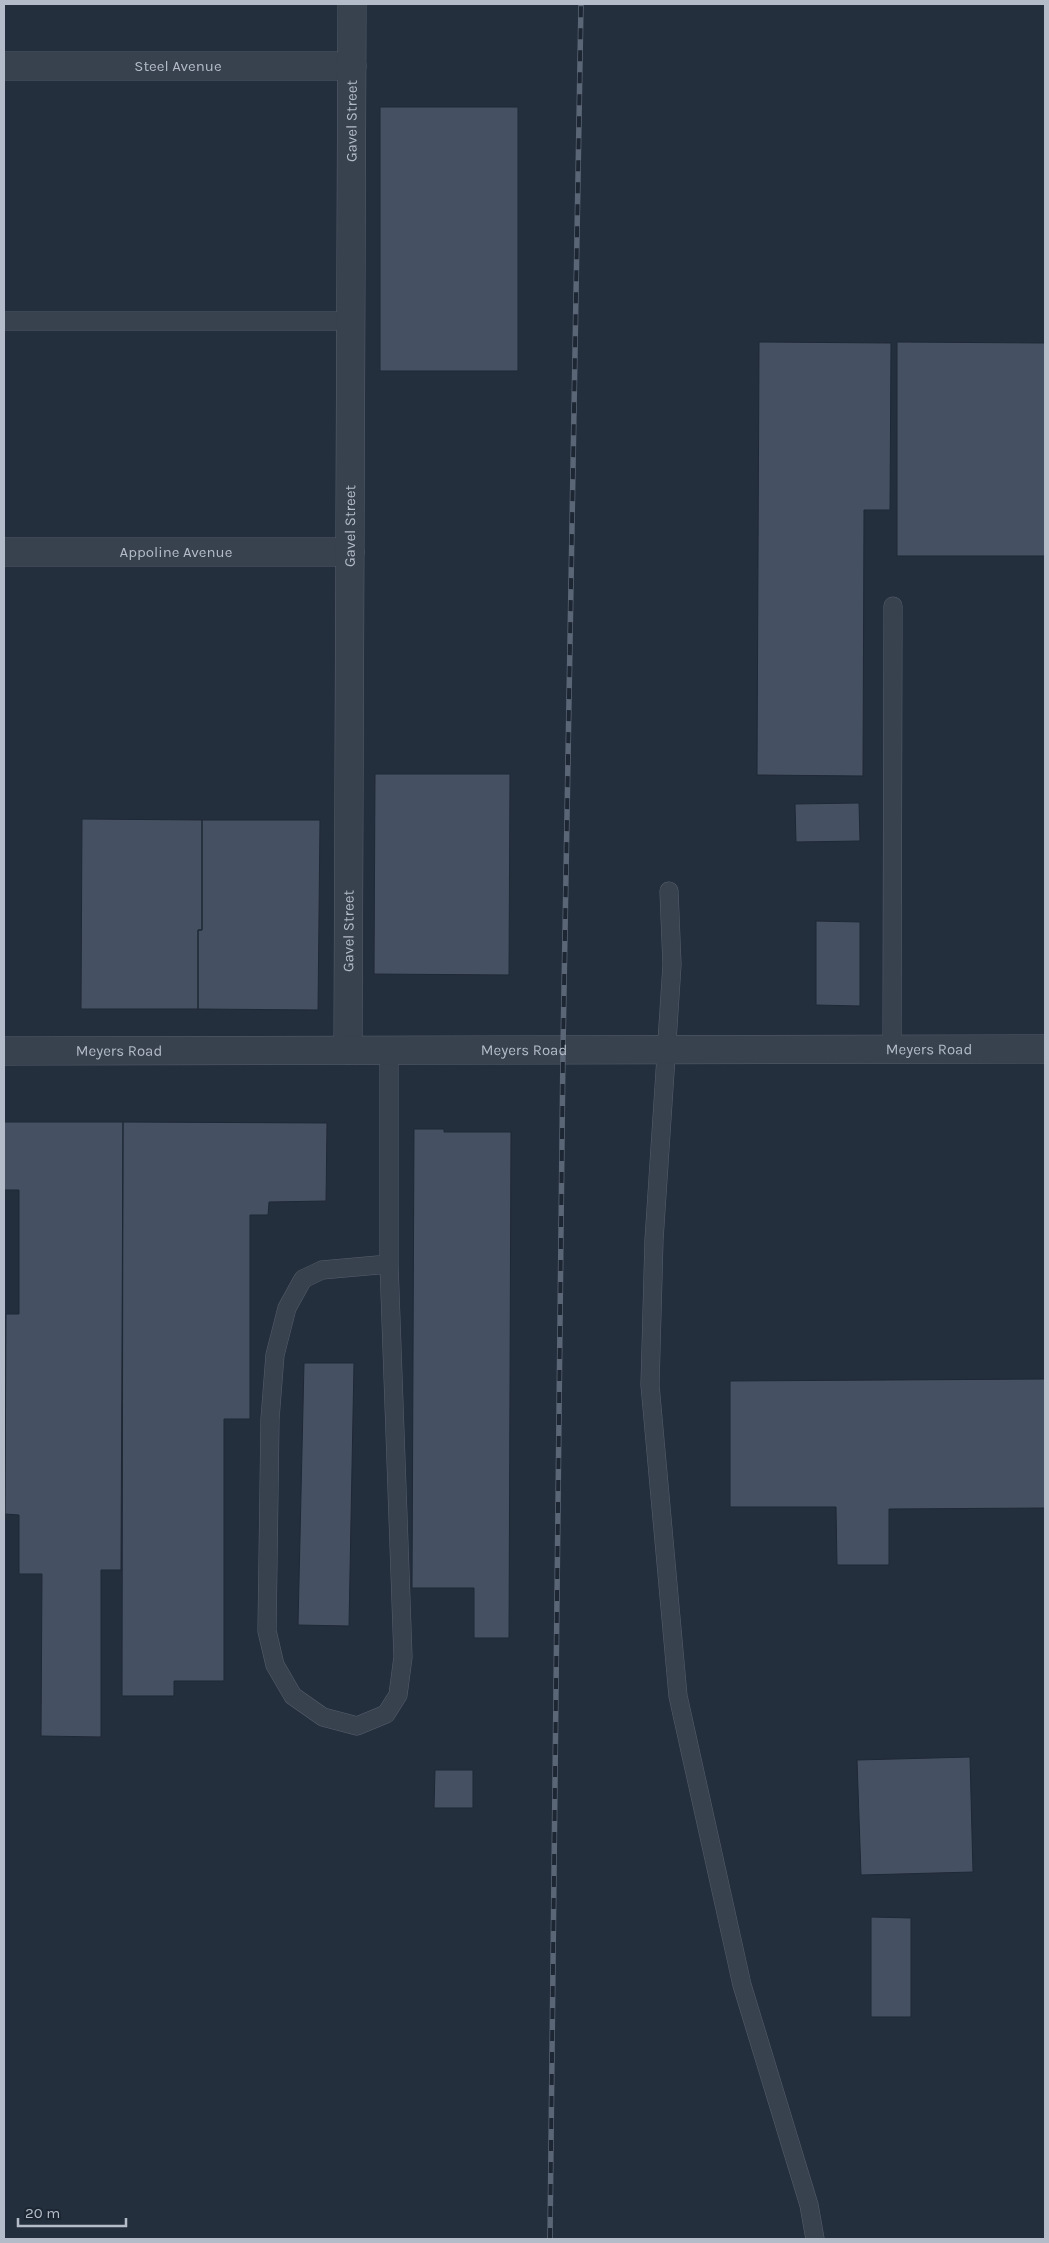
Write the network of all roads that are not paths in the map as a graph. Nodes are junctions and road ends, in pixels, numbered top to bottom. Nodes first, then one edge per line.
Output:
1 (352, 4) edge
2 (4, 66) edge
3 (352, 66) junction
4 (4, 321) edge
5 (351, 322) junction
6 (4, 552) edge
7 (350, 552) junction
8 (893, 606) dead end
9 (669, 891) dead end
10 (666, 1049) junction
11 (892, 1049) junction
12 (1045, 1049) edge
13 (348, 1050) junction
14 (389, 1050) junction
15 (4, 1051) edge
16 (389, 1264) junction
17 (815, 2239) edge

1 - 3 street, Gavel Street
2 - 3 street, Steel Avenue
3 - 5 street, Gavel Street
4 - 5 lane
5 - 7 street, Gavel Street
6 - 7 street, Appoline Avenue
7 - 13 street, Gavel Street
8 - 11 lane
9 - 10 lane
10 - 11 street, Meyers Road
10 - 14 street, Meyers Road
10 - 17 lane
11 - 12 street, Meyers Road
13 - 14 street, Meyers Road
13 - 15 street, Meyers Road
14 - 16 lane
16 - 16 lane

